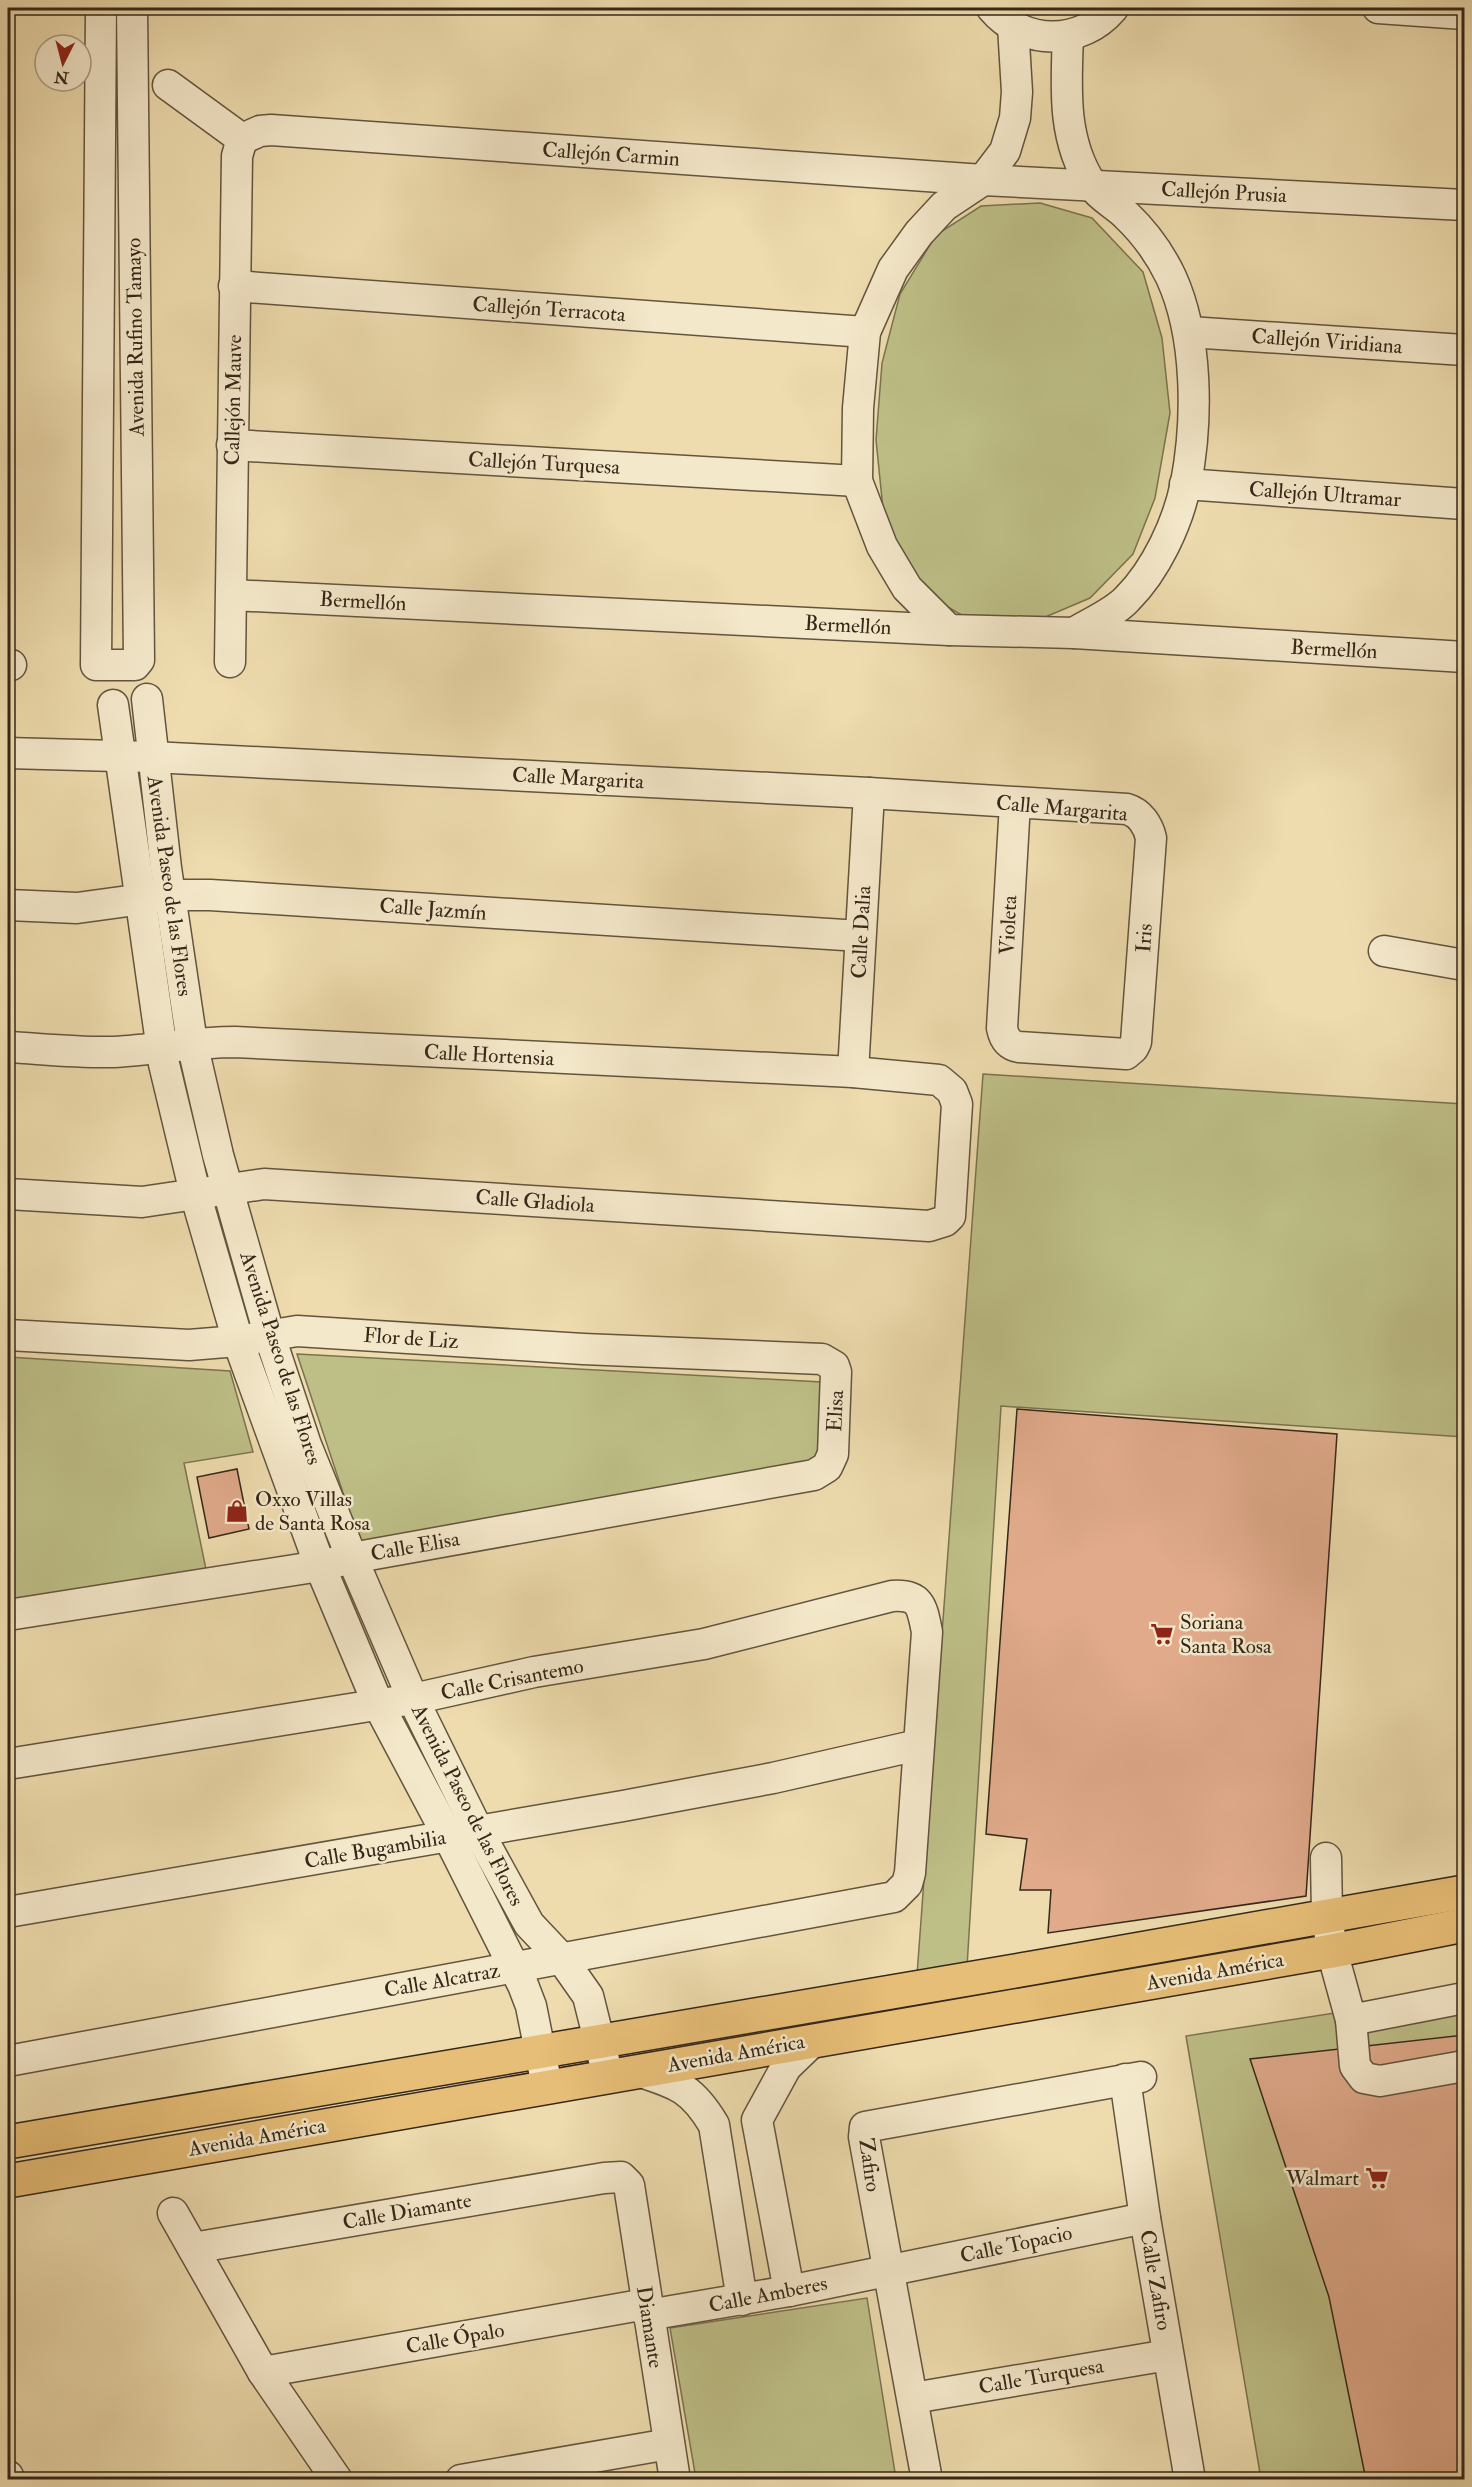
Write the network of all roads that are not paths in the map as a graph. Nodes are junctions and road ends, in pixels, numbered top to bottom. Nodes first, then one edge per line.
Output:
1 (102, 8) edge
2 (132, 8) edge
3 (1113, 8) edge
4 (1378, 8) edge
5 (1464, 14) edge
6 (1003, 17) edge
7 (1068, 36) junction
8 (168, 85) dead end
9 (242, 139) junction
10 (983, 180) junction
11 (1093, 186) junction
12 (1464, 205) edge
13 (234, 286) junction
14 (865, 332) junction
15 (1189, 332) junction
16 (1464, 350) edge
17 (232, 445) junction
18 (857, 481) junction
19 (1185, 484) junction
20 (1464, 504) edge
21 (232, 595) junction
22 (950, 630) junction
23 (1074, 633) junction
24 (1464, 657) edge
25 (230, 662) dead end
26 (147, 699) dead end
27 (113, 705) dead end
28 (8, 753) edge
29 (119, 756) junction
30 (152, 757) junction
31 (869, 793) junction
32 (1015, 803) junction
33 (1144, 820) joint
34 (172, 895) junction
35 (141, 899) junction
36 (8, 904) edge
37 (860, 936) junction
38 (1384, 951) dead end
39 (1464, 965) edge
40 (192, 1043) junction
41 (8, 1047) edge
42 (162, 1048) junction
43 (1125, 1054) joint
44 (854, 1072) junction
45 (957, 1104) joint
46 (229, 1189) junction
47 (195, 1193) junction
48 (8, 1194) edge
49 (269, 1334) junction
50 (8, 1335) edge
51 (238, 1341) junction
52 (815, 1359) joint
53 (820, 1472) joint
54 (352, 1558) junction
55 (320, 1566) junction
56 (907, 1596) joint
57 (8, 1615) edge
58 (413, 1699) junction
59 (378, 1704) junction
60 (918, 1745) junction
61 (8, 1764) edge
62 (478, 1831) junction
63 (448, 1836) junction
64 (1326, 1857) dead end
65 (1464, 1892) edge
66 (8, 1912) edge
67 (1327, 1915) junction
68 (1464, 1925) edge
69 (1332, 1952) junction
70 (562, 1959) junction
71 (514, 1967) junction
72 (1022, 1969) junction
73 (965, 1979) junction
74 (1464, 1998) edge
75 (1031, 2002) junction
76 (976, 2012) junction
77 (1351, 2020) junction
78 (814, 2040) junction
79 (601, 2042) junction
80 (539, 2053) junction
81 (8, 2061) edge
82 (1464, 2066) edge
83 (623, 2073) junction
84 (1133, 2078) joint
85 (547, 2086) junction
86 (757, 2120) junction
87 (714, 2125) junction
88 (8, 2142) edge
89 (621, 2177) joint
90 (8, 2181) edge
91 (772, 2203) junction
92 (728, 2211) junction
93 (173, 2213) dead end
94 (1145, 2218) junction
95 (193, 2248) junction
96 (888, 2271) junction
97 (789, 2291) junction
98 (742, 2300) junction
99 (647, 2310) junction
100 (1168, 2355) junction
101 (263, 2372) junction
102 (913, 2398) junction
103 (669, 2444) junction
104 (337, 2480) edge
105 (461, 2480) edge
106 (675, 2480) edge
107 (927, 2480) edge
108 (1190, 2480) edge

1 - 2 street, Avenida Rufino Tamayo
3 - 7 street
4 - 5 street
6 - 7 street
6 - 10 street
7 - 11 street
8 - 9 street
9 - 10 street, Callejón Carmin
9 - 13 street, Callejón Mauve
10 - 11 street, Callejón Prusia
10 - 14 street
11 - 12 street, Callejón Prusia
11 - 15 street
13 - 14 street, Callejón Terracota
13 - 17 street, Callejón Mauve
14 - 18 street
15 - 16 street, Callejón Viridiana
15 - 19 street
17 - 18 street, Callejón Turquesa
17 - 21 street, Callejón Mauve
18 - 22 street
19 - 20 street, Callejón Ultramar
19 - 23 street
21 - 22 street, Bermellón
21 - 25 street, Callejón Mauve
22 - 23 street, Bermellón
23 - 24 street, Bermellón
26 - 30 street, Avenida Paseo de las Flores
27 - 29 street, Avenida Paseo de las Flores
28 - 29 street, Calle Margarita
29 - 30 street, Calle Margarita
29 - 35 street, Avenida Paseo de las Flores
30 - 31 street, Calle Margarita
30 - 34 street, Avenida Paseo de las Flores
31 - 32 street, Calle Margarita
31 - 37 street, Calle Dalia
32 - 33 street, Calle Margarita
32 - 43 street, Violeta
33 - 43 street, Iris
34 - 35 street, Calle Jazmín
34 - 37 street, Calle Jazmín
34 - 40 street, Avenida Paseo de las Flores
35 - 36 street, Calle Jazmín
35 - 42 street, Avenida Paseo de las Flores
37 - 44 street, Calle Dalia
38 - 39 street
40 - 42 street, Calle Hortensia
40 - 44 street, Calle Hortensia
40 - 46 street, Avenida Paseo de las Flores
41 - 42 street, Calle Hortensia
42 - 47 street, Avenida Paseo de las Flores
44 - 45 street, Calle Hortensia
45 - 46 street, Calle Gladiola
46 - 47 street, Calle Gladiola
46 - 49 street, Avenida Paseo de las Flores
47 - 48 street, Calle Gladiola
47 - 51 street, Avenida Paseo de las Flores
49 - 51 street, Flor de Liz
49 - 52 street, Flor de Liz
49 - 54 street, Avenida Paseo de las Flores
50 - 51 street, Flor de Liz
51 - 55 street, Avenida Paseo de las Flores
52 - 53 street, Elisa
53 - 54 street, Calle Elisa
54 - 55 street, Calle Elisa
54 - 58 street, Avenida Paseo de las Flores
55 - 57 street, Calle Elisa
55 - 59 street, Avenida Paseo de las Flores
56 - 58 street, Calle Crisantemo
56 - 60 street, Calle Alcatraz
58 - 59 street, Calle Crisantemo
58 - 62 street, Avenida Paseo de las Flores
59 - 61 street, Calle Crisantemo
59 - 63 street, Avenida Paseo de las Flores
60 - 62 street, Calle Bugambilia
60 - 70 street, Calle Alcatraz
62 - 63 street, Calle Bugambilia
62 - 70 street, Avenida Paseo de las Flores
63 - 66 street, Calle Bugambilia
63 - 71 street, Avenida Paseo de las Flores
64 - 67 street
65 - 67 main road, Avenida América
67 - 69 street
67 - 72 main road, Avenida América
68 - 69 main road, Avenida América
69 - 75 main road, Avenida América
69 - 77 street
70 - 71 street, Calle Alcatraz
70 - 79 street, Avenida Paseo de las Flores
71 - 80 street, Avenida Paseo de las Flores
71 - 81 street, Calle Alcatraz
72 - 73 main road, Avenida América
72 - 75 main road
73 - 76 main road
73 - 79 main road, Avenida América
74 - 77 street
75 - 76 main road, Avenida América
76 - 78 main road, Avenida América
77 - 82 street
78 - 83 main road, Avenida América
78 - 86 street
79 - 80 main road, Avenida América
79 - 83 street, Avenida Paseo de las Flores
80 - 85 street, Avenida Paseo de las Flores
80 - 88 main road, Avenida América
83 - 85 main road, Avenida América
83 - 87 street
84 - 94 street, Calle Zafiro
84 - 96 street, Zafiro
85 - 90 main road, Avenida América
86 - 87 street
86 - 91 street
87 - 92 street
89 - 95 street, Calle Diamante
89 - 99 street, Diamante
91 - 92 street
91 - 97 street
92 - 98 street
93 - 95 street
94 - 96 street, Calle Topacio
94 - 100 street, Calle Zafiro
95 - 101 street
96 - 97 street, Calle Amberes
96 - 102 street, Zafiro
97 - 98 street, Calle Amberes
98 - 99 street, Calle Amberes
99 - 101 street, Calle Ópalo
99 - 103 street, Diamante
100 - 102 street, Calle Turquesa
100 - 108 street, Calle Zafiro
101 - 104 street
102 - 107 street, Zafiro
103 - 105 street
103 - 106 street, Diamante

